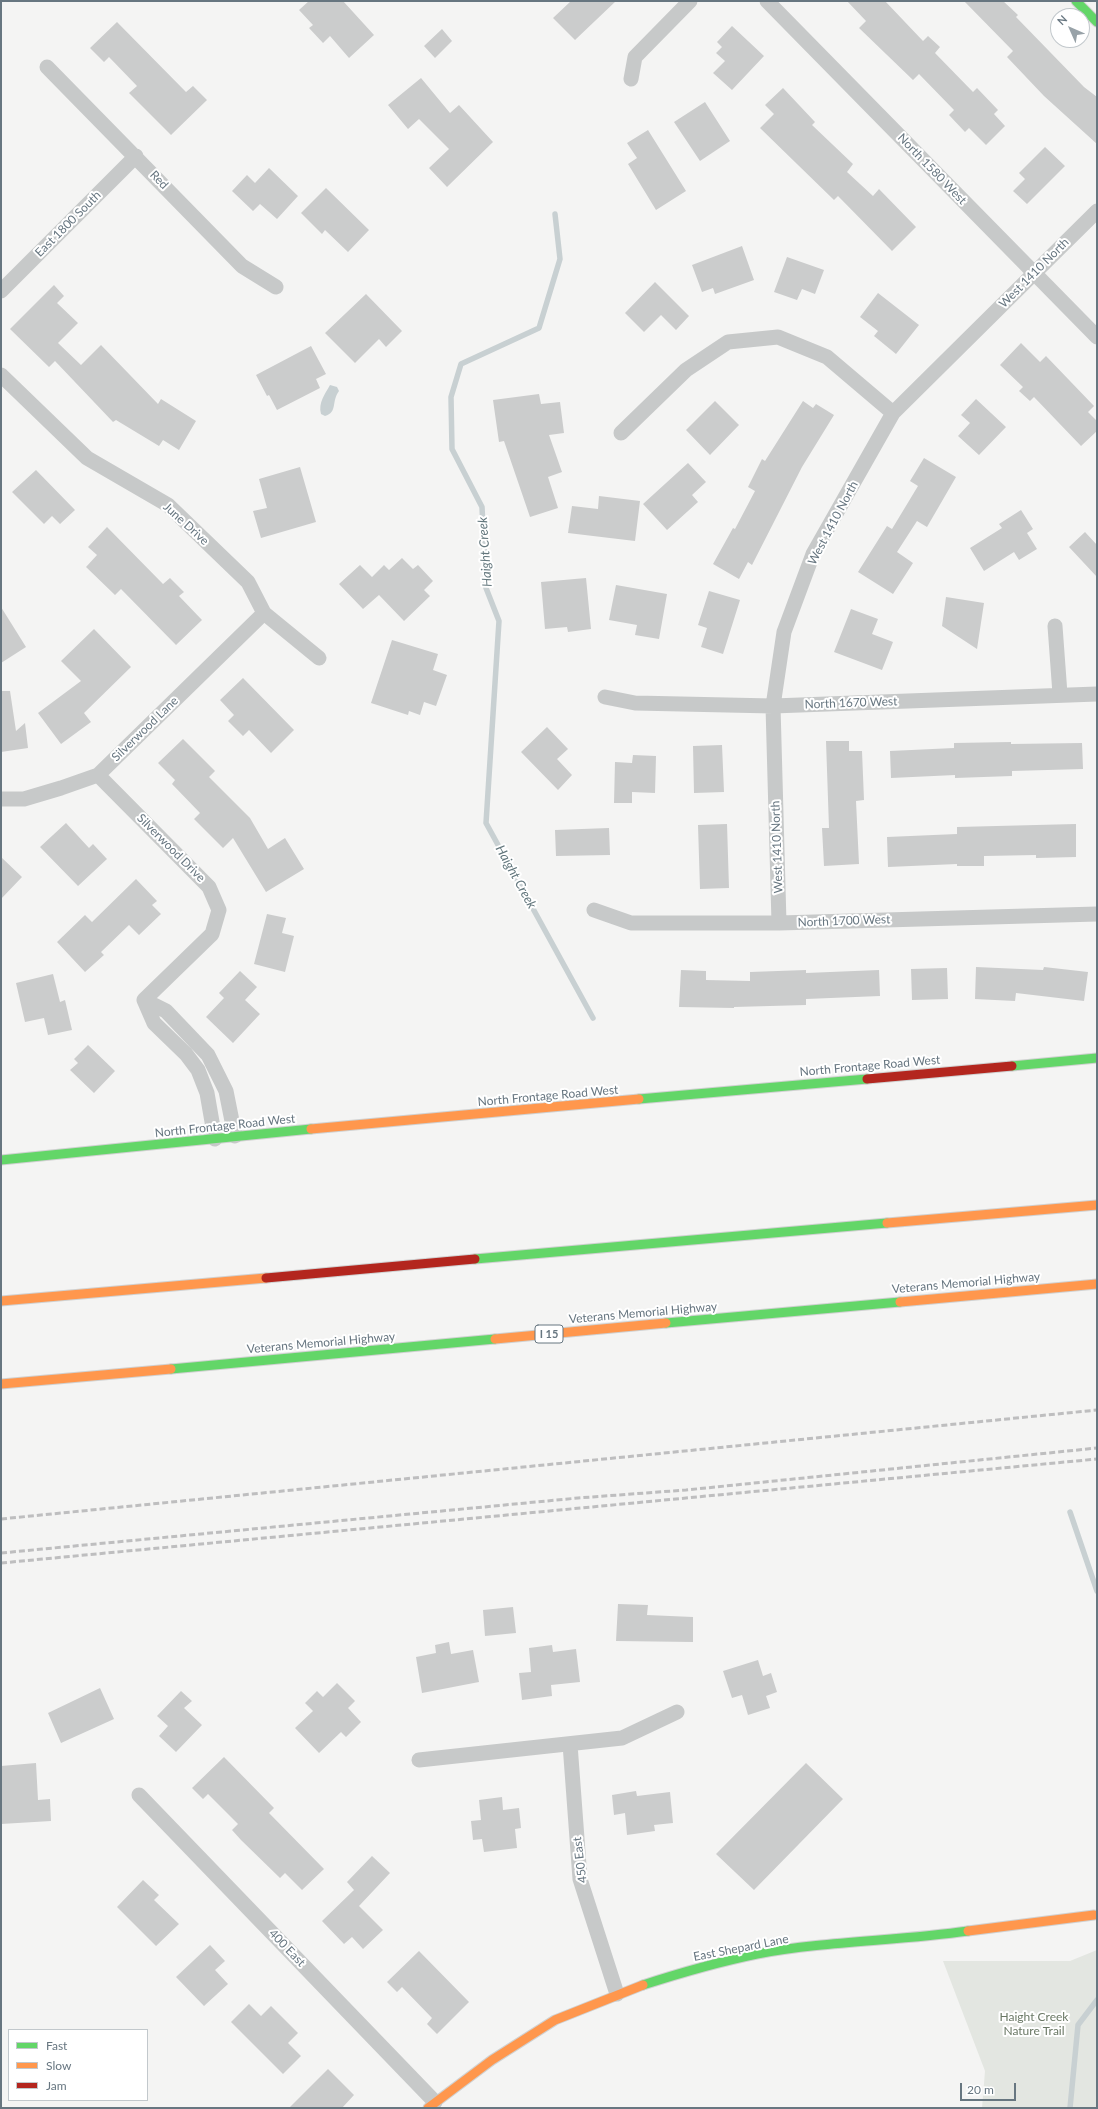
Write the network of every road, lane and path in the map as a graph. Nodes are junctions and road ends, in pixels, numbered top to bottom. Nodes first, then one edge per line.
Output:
1 (690, 1) edge
2 (767, 1) edge
3 (1076, 1) edge
4 (1097, 22) edge
5 (47, 67) dead end
6 (631, 79) dead end
7 (136, 156) junction
8 (1097, 211) edge
9 (1034, 273) junction
10 (276, 287) dead end
11 (1, 291) edge
12 (1097, 337) edge
13 (1, 375) edge
14 (893, 413) junction
15 (621, 433) dead end
16 (264, 612) junction
17 (1055, 626) dead end
18 (319, 658) dead end
19 (1060, 694) junction
20 (1097, 694) edge
21 (605, 697) dead end
22 (773, 706) junction
23 (98, 775) junction
24 (1, 799) edge
25 (594, 910) dead end
26 (1097, 914) edge
27 (779, 923) junction
28 (144, 1000) junction
29 (1097, 1058) edge
30 (235, 1136) junction
31 (215, 1138) junction
32 (1, 1160) edge
33 (1097, 1205) edge
34 (1097, 1284) edge
35 (1, 1301) edge
36 (1, 1384) edge
37 (677, 1712) dead end
38 (570, 1744) junction
39 (419, 1760) dead end
40 (140, 1795) dead end
41 (1094, 1915) dead end
42 (617, 1994) junction
43 (431, 2105) edge

1 - 6 street
2 - 9 street, North 1580 West
3 - 4 main road
5 - 7 street, Red
7 - 10 street, Red
7 - 11 street, East 1800 South
8 - 9 street, West 1410 North
9 - 12 street, North 1580 West
9 - 14 street, West 1410 North
13 - 16 street, June Drive
14 - 15 street
14 - 22 street, West 1410 North
16 - 18 street, June Drive
16 - 23 street, Silverwood Lane
17 - 19 street
19 - 20 street, North 1670 West
19 - 22 street, North 1670 West
21 - 22 street, North 1670 West
22 - 27 street, West 1410 North
23 - 24 street, Silverwood Lane
23 - 28 street, Silverwood Drive
25 - 27 street, North 1700 West
26 - 27 street, North 1700 West
28 - 30 street
28 - 31 street
29 - 30 main road, North Frontage Road West
30 - 31 main road, North Frontage Road West
31 - 32 main road, North Frontage Road West
33 - 35 main road
34 - 36 main road, Veterans Memorial Highway / I 15
37 - 38 street
38 - 39 street
38 - 42 street, 450 East
40 - 43 street, 400 East
41 - 42 main road, East Shepard Lane
42 - 43 main road, East Shepard Lane

